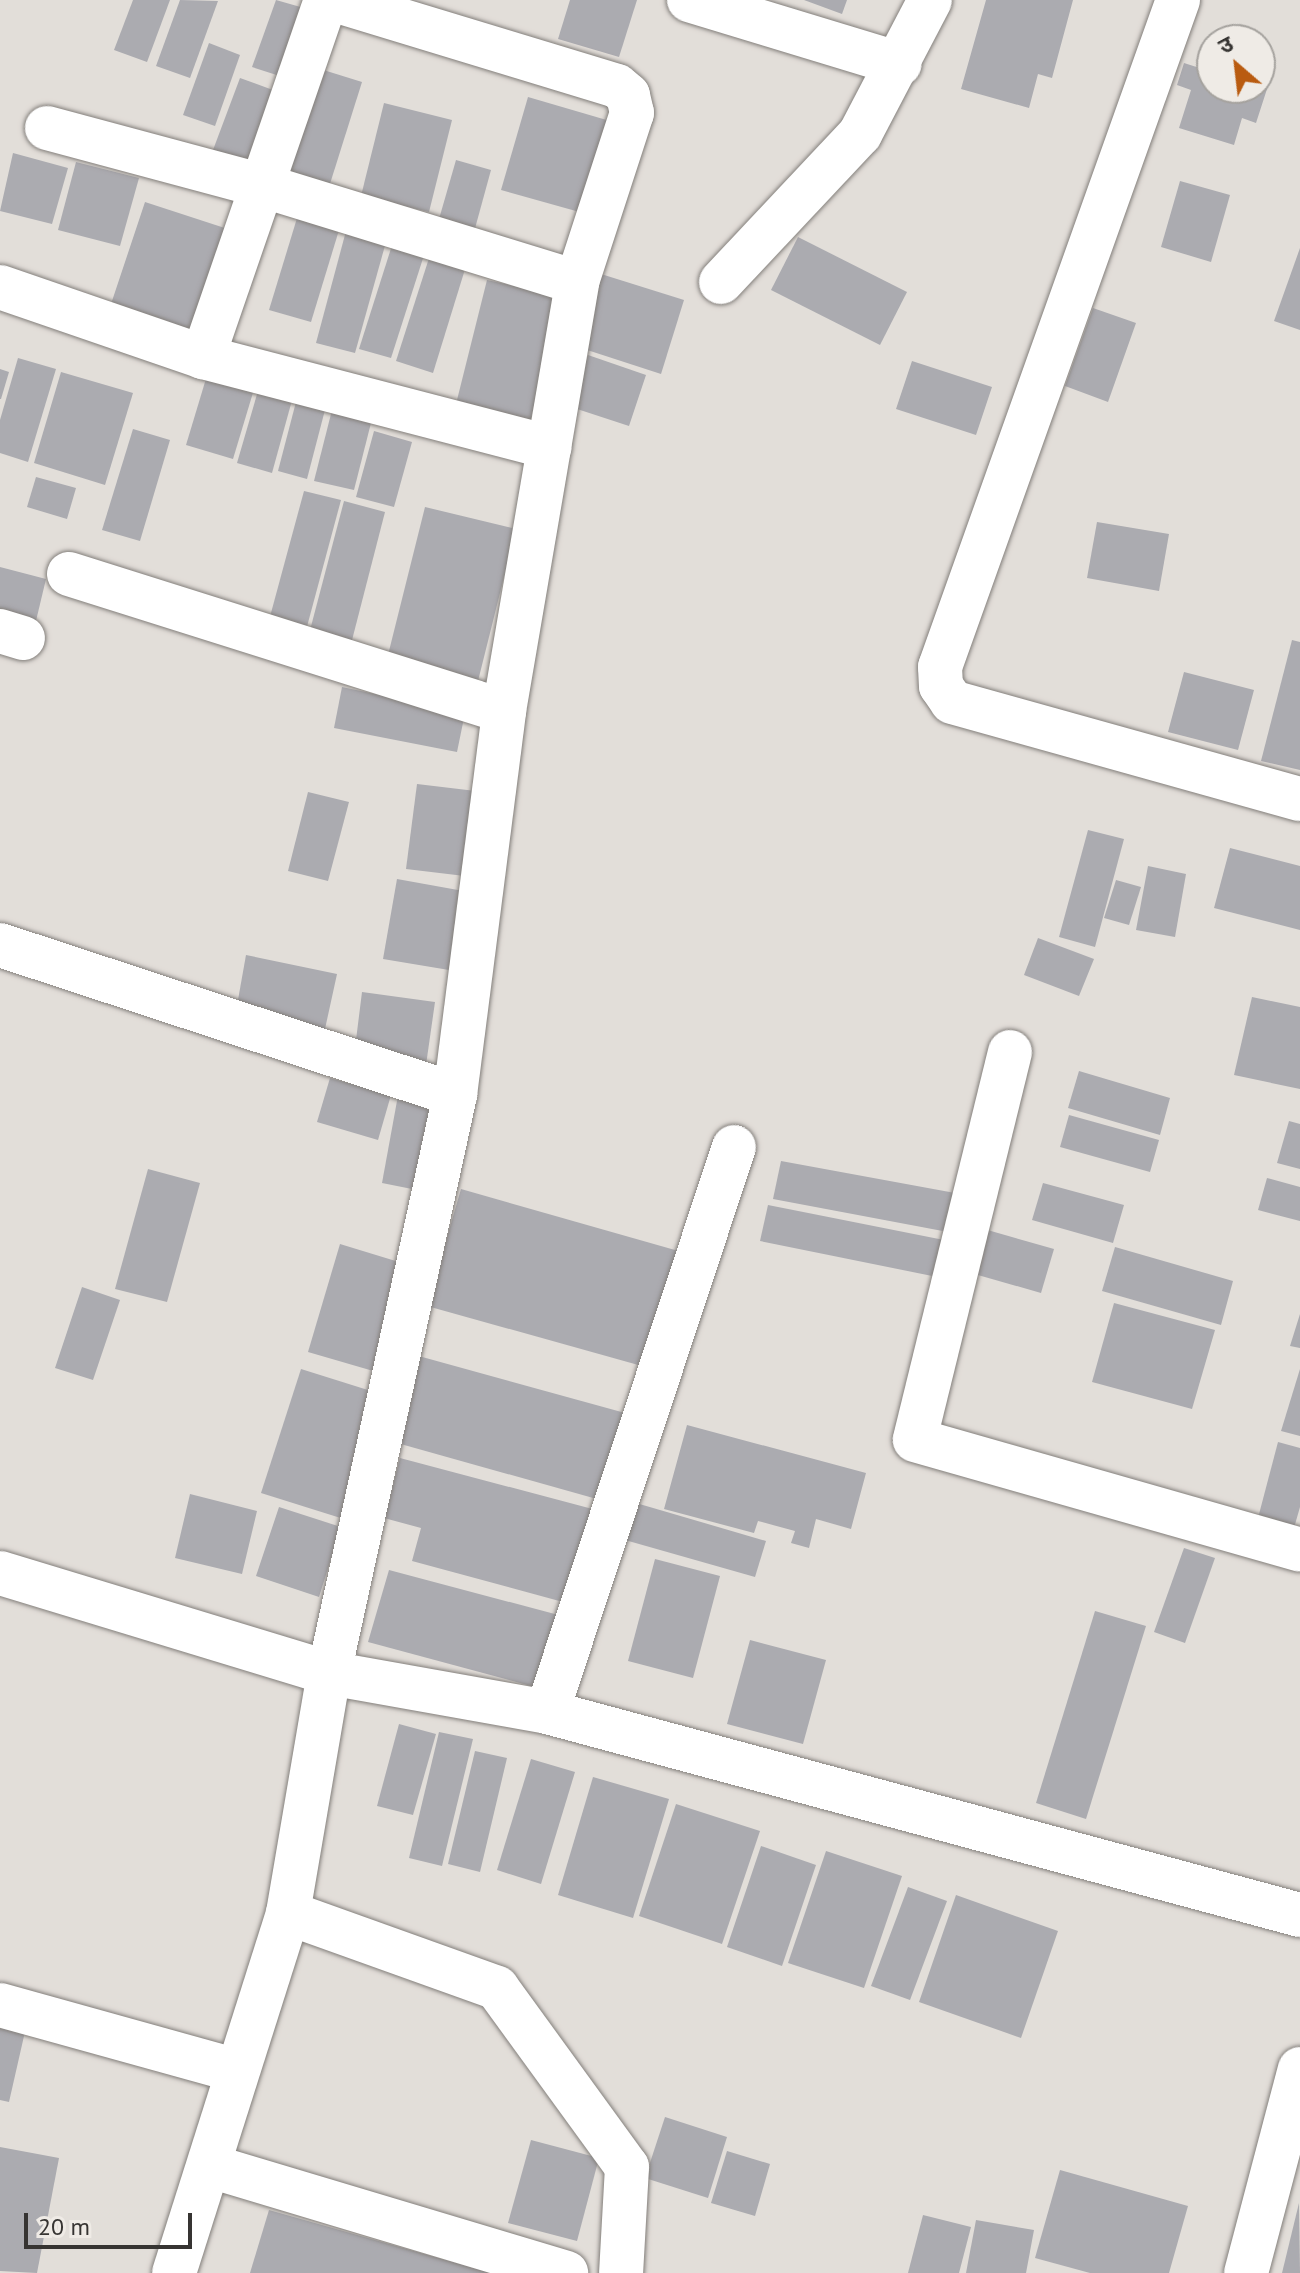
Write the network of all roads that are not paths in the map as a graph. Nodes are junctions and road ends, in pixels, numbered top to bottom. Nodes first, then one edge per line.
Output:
1 (326, 0) edge
2 (334, 0) edge
3 (689, 0) edge
4 (930, 0) edge
5 (1178, 0) edge
6 (899, 64) junction
7 (47, 128) dead end
8 (264, 186) junction
9 (577, 282) junction
10 (721, 282) dead end
11 (0, 287) edge
12 (203, 357) junction
13 (549, 447) junction
14 (69, 574) dead end
15 (504, 711) junction
16 (1300, 799) edge
17 (0, 945) edge
18 (1010, 1052) dead end
19 (455, 1095) junction
20 (734, 1147) dead end
21 (1300, 1550) edge
22 (0, 1573) edge
23 (329, 1673) junction
24 (547, 1712) junction
25 (288, 1913) junction
26 (1300, 1915) edge
27 (0, 2005) edge
28 (1300, 2069) edge
29 (235, 2070) junction
30 (210, 2166) junction
31 (174, 2273) edge
32 (566, 2273) edge
33 (621, 2273) edge
34 (1246, 2273) edge

1 - 8 street
2 - 9 street
3 - 6 street
4 - 6 street
5 - 16 street
6 - 10 street
7 - 8 street
8 - 9 street
8 - 12 street
9 - 13 street
11 - 12 street
12 - 13 street
13 - 15 street
14 - 15 street
15 - 19 street
17 - 19 street
18 - 21 street
19 - 23 street
20 - 24 street
22 - 23 street
23 - 24 street
23 - 25 street
24 - 26 street
25 - 29 street
25 - 33 street
27 - 29 street
28 - 34 street
29 - 30 street
30 - 31 street
30 - 32 street

